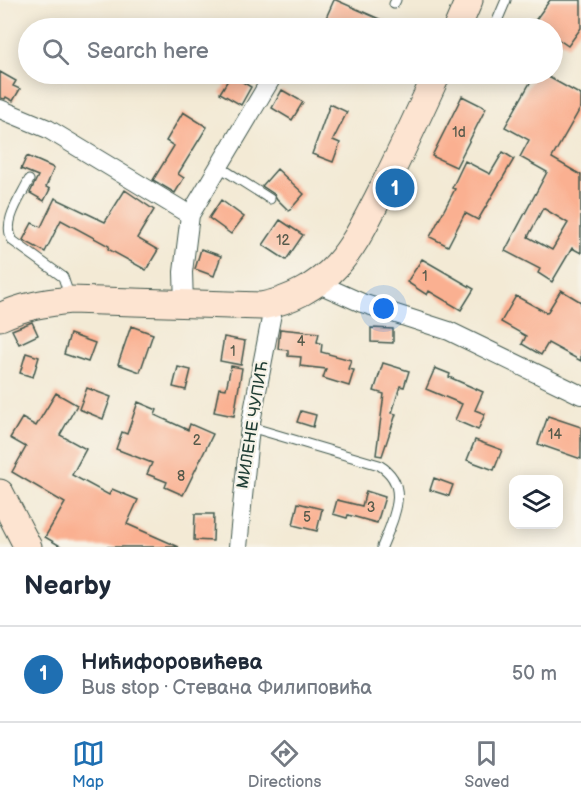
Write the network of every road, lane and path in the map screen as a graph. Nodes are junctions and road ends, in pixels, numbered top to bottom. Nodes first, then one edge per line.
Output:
1 (469, 0) edge
2 (506, 0) edge
3 (461, 18) edge
4 (498, 18) edge
5 (268, 84) edge
6 (433, 84) edge
7 (0, 109) edge
8 (218, 166) junction
9 (29, 180) dead end
10 (270, 199) dead end
11 (190, 215) junction
12 (317, 283) junction
13 (70, 300) junction
14 (274, 303) junction
15 (184, 304) junction
16 (0, 317) edge
17 (581, 395) edge
18 (250, 428) junction
19 (4, 508) edge
20 (28, 547) edge
21 (238, 547) edge
22 (382, 547) edge

1 - 3 main road
2 - 4 lane
5 - 8 street
6 - 12 main road
7 - 11 street
8 - 10 lane
8 - 11 street
9 - 13 lane
11 - 15 street
12 - 14 main road
12 - 17 street
13 - 15 main road
13 - 16 main road
14 - 15 main road
14 - 18 street, МИЛЕНЕ ЧУПИЋ
18 - 21 street, МИЛЕНЕ ЧУПИЋ
18 - 22 lane
19 - 20 main road

